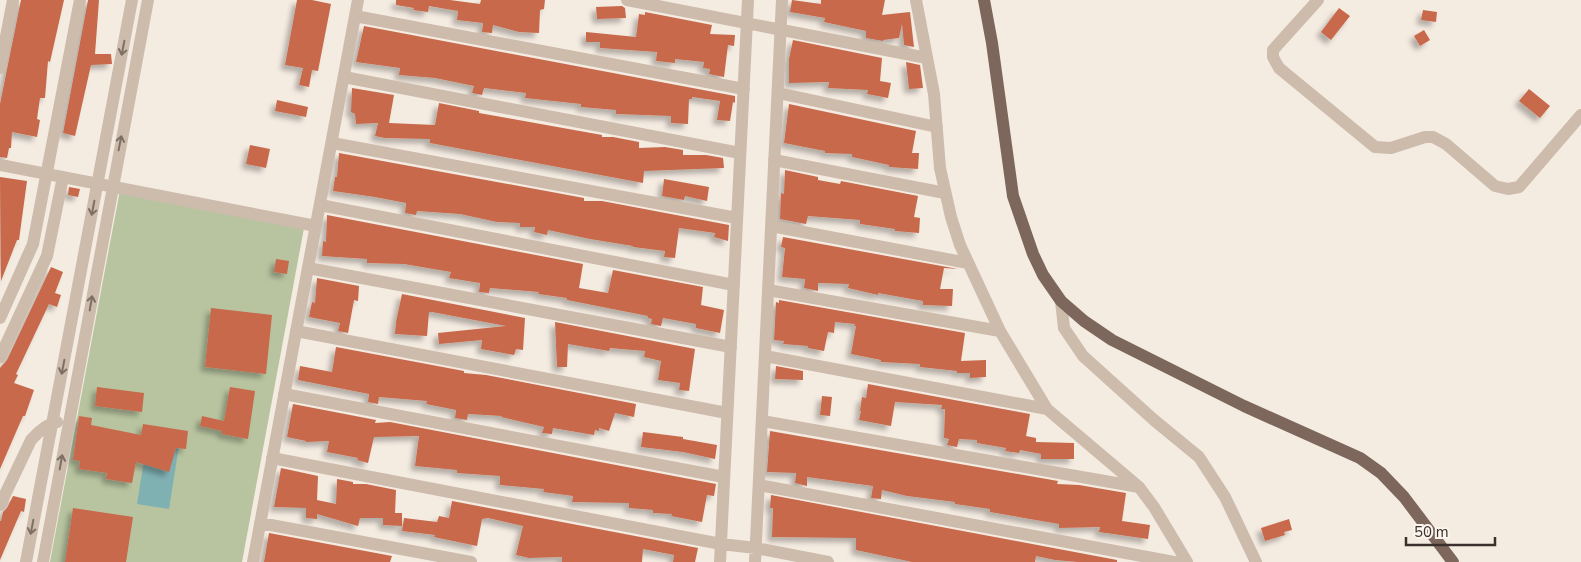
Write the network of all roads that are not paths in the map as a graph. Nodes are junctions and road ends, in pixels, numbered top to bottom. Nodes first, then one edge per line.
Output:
1 (13, 0) edge
2 (80, 0) edge
3 (132, 0) edge
4 (148, 0) edge
5 (358, 0) edge
6 (627, 0) edge
7 (748, 0) edge
8 (782, 0) edge
9 (916, 0) edge
10 (984, 0) edge
11 (992, 0) edge
12 (1318, 0) edge
13 (355, 16) junction
14 (747, 22) junction
15 (781, 29) junction
16 (992, 44) junction
17 (927, 58) junction
18 (0, 68) edge
19 (344, 77) junction
20 (744, 89) junction
21 (778, 93) junction
22 (113, 103) junction
23 (127, 106) junction
24 (1581, 115) edge
25 (937, 126) junction
26 (332, 143) junction
27 (740, 153) junction
28 (774, 160) junction
29 (0, 165) edge
30 (46, 173) junction
31 (63, 176) junction
32 (98, 183) junction
33 (112, 186) junction
34 (945, 193) junction
35 (320, 205) junction
36 (737, 218) junction
37 (316, 226) junction
38 (771, 226) junction
39 (968, 263) junction
40 (308, 268) junction
41 (734, 285) junction
42 (768, 290) junction
43 (1062, 301) junction
44 (0, 318) edge
45 (296, 331) junction
46 (1000, 331) junction
47 (730, 347) junction
48 (765, 356) junction
49 (0, 357) edge
50 (284, 394) junction
51 (1047, 409) junction
52 (727, 413) junction
53 (69, 420) junction
54 (762, 421) junction
55 (52, 423) junction
56 (272, 458) junction
57 (724, 477) junction
58 (759, 484) junction
59 (1139, 488) junction
60 (0, 505) edge
61 (260, 523) junction
62 (721, 544) junction
63 (756, 548) junction
64 (26, 562) edge
65 (43, 562) edge
66 (253, 562) edge
67 (471, 562) edge
68 (720, 562) edge
69 (755, 562) edge
70 (828, 562) edge
71 (1174, 562) edge
72 (1187, 562) edge
73 (1256, 562) edge
74 (1452, 562) edge

1 - 18 street
2 - 30 street
3 -> 22 street
4 - 23 street
5 - 13 street
6 - 14 street
7 - 14 street
8 - 15 street
9 - 17 street
10 - 16 main road
11 - 16 main road
12 - 24 street
13 - 19 street
13 - 20 street
14 - 15 street
14 - 20 street
15 - 17 street
15 - 21 street
16 - 43 main road
17 - 25 street
19 - 26 street
19 - 27 street
20 - 27 street
21 - 25 street
21 - 28 street
22 - 23 street
22 - 32 street
33 -> 23 street
25 - 34 street
26 - 35 street
26 - 36 street
27 - 36 street
28 - 34 street
28 - 38 street
29 - 30 street
30 - 31 street
30 - 44 street
31 - 32 street
31 - 49 street
32 - 33 street
32 -> 55 street
33 - 37 street
53 -> 33 street
34 - 39 street
35 - 37 street
35 - 41 street
36 - 41 street
37 - 40 street
38 - 39 street
38 - 42 street
39 - 46 street
40 - 45 street
40 - 47 street
41 - 47 street
42 - 46 street
42 - 48 street
43 - 73 street
43 - 74 main road
45 - 50 street
45 - 52 street
46 - 51 street
47 - 52 street
48 - 51 street
48 - 54 street
50 - 56 street
50 - 57 street
51 - 59 street
52 - 57 street
53 - 55 street
65 -> 53 street
54 - 58 street
54 - 59 street
55 - 60 street
55 -> 64 street
56 - 61 street
56 - 62 street
57 - 62 street
58 - 63 street
58 - 71 street
59 - 72 street
61 - 66 street
61 - 67 street
62 - 63 street
62 - 68 street
63 - 69 street
63 - 70 street

